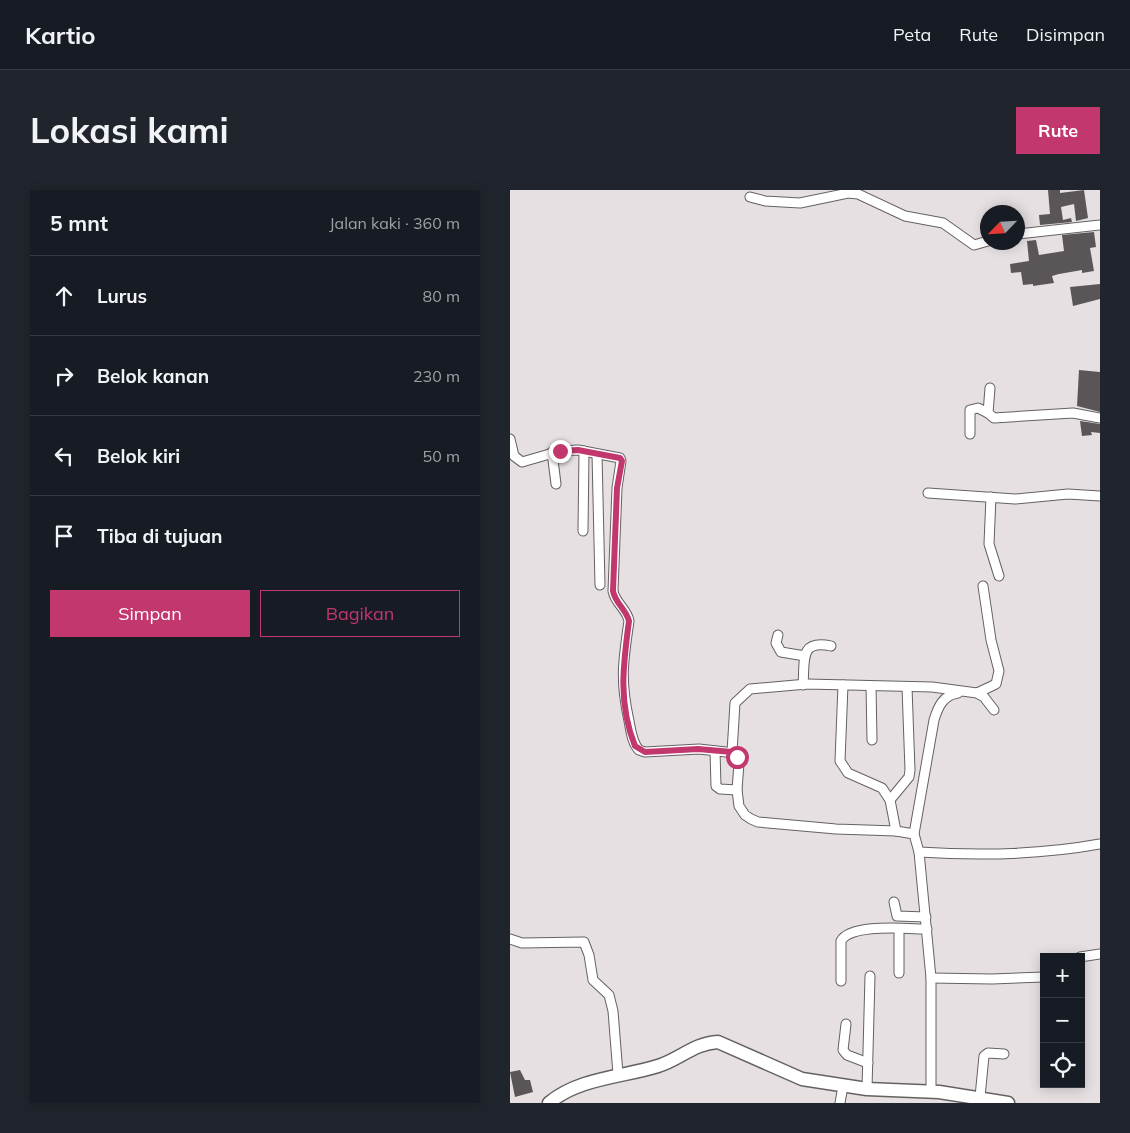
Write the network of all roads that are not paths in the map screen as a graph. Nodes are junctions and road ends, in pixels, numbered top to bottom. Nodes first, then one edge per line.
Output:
1 (750, 197) dead end
2 (1100, 225) edge
3 (1025, 233) edge
4 (980, 243) edge
5 (990, 388) dead end
6 (988, 413) junction
7 (1100, 418) edge
8 (970, 434) dead end
9 (510, 439) edge
10 (584, 451) junction
11 (552, 452) junction
12 (597, 454) junction
13 (556, 484) dead end
14 (928, 493) dead end
15 (1100, 496) edge
16 (991, 497) junction
17 (583, 530) dead end
18 (999, 576) dead end
19 (600, 585) dead end
20 (983, 586) dead end
21 (778, 635) dead end
22 (831, 646) dead end
23 (805, 656) junction
24 (802, 685) junction
25 (843, 685) junction
26 (871, 686) junction
27 (907, 687) junction
28 (960, 692) junction
29 (977, 693) junction
30 (994, 710) dead end
31 (872, 740) dead end
32 (715, 751) junction
33 (732, 752) junction
34 (737, 790) junction
35 (890, 800) junction
36 (896, 831) junction
37 (914, 834) junction
38 (1100, 844) edge
39 (919, 852) junction
40 (894, 902) dead end
41 (926, 918) junction
42 (899, 928) junction
43 (927, 929) junction
44 (510, 939) edge
45 (1100, 954) edge
46 (1085, 956) edge
47 (899, 973) dead end
48 (870, 976) dead end
49 (1040, 977) edge
50 (931, 978) junction
51 (840, 981) dead end
52 (846, 1024) dead end
53 (1004, 1054) dead end
54 (868, 1062) junction
55 (618, 1074) junction
56 (843, 1086) junction
57 (867, 1089) junction
58 (931, 1091) junction
59 (980, 1097) junction
60 (550, 1103) edge
61 (840, 1103) edge
62 (1008, 1103) edge

1 - 4 street
2 - 3 street
5 - 6 street
6 - 7 street
6 - 8 street
9 - 11 street
10 - 11 street
10 - 12 street
10 - 17 street
11 - 13 street
12 - 19 street
12 - 32 street
14 - 16 street
15 - 16 street
16 - 18 street
20 - 29 street
21 - 23 street
22 - 23 street
23 - 24 street
24 - 25 street
24 - 33 street
25 - 26 street
25 - 35 street
26 - 27 street
26 - 31 street
27 - 28 street
27 - 35 street
28 - 29 street
28 - 37 street
29 - 30 street
32 - 33 street
32 - 34 street
33 - 34 street
34 - 36 street
35 - 36 street
36 - 37 street
37 - 39 street
38 - 39 street
39 - 41 street
40 - 41 street
41 - 43 street
42 - 43 street
42 - 47 street
42 - 51 street
43 - 50 street
44 - 55 street
45 - 46 street
48 - 54 street
49 - 50 street
50 - 58 street
52 - 54 street
53 - 59 street
54 - 57 street
55 - 56 street
55 - 60 street
56 - 57 street
56 - 61 street
57 - 58 street
58 - 59 street
59 - 62 street

